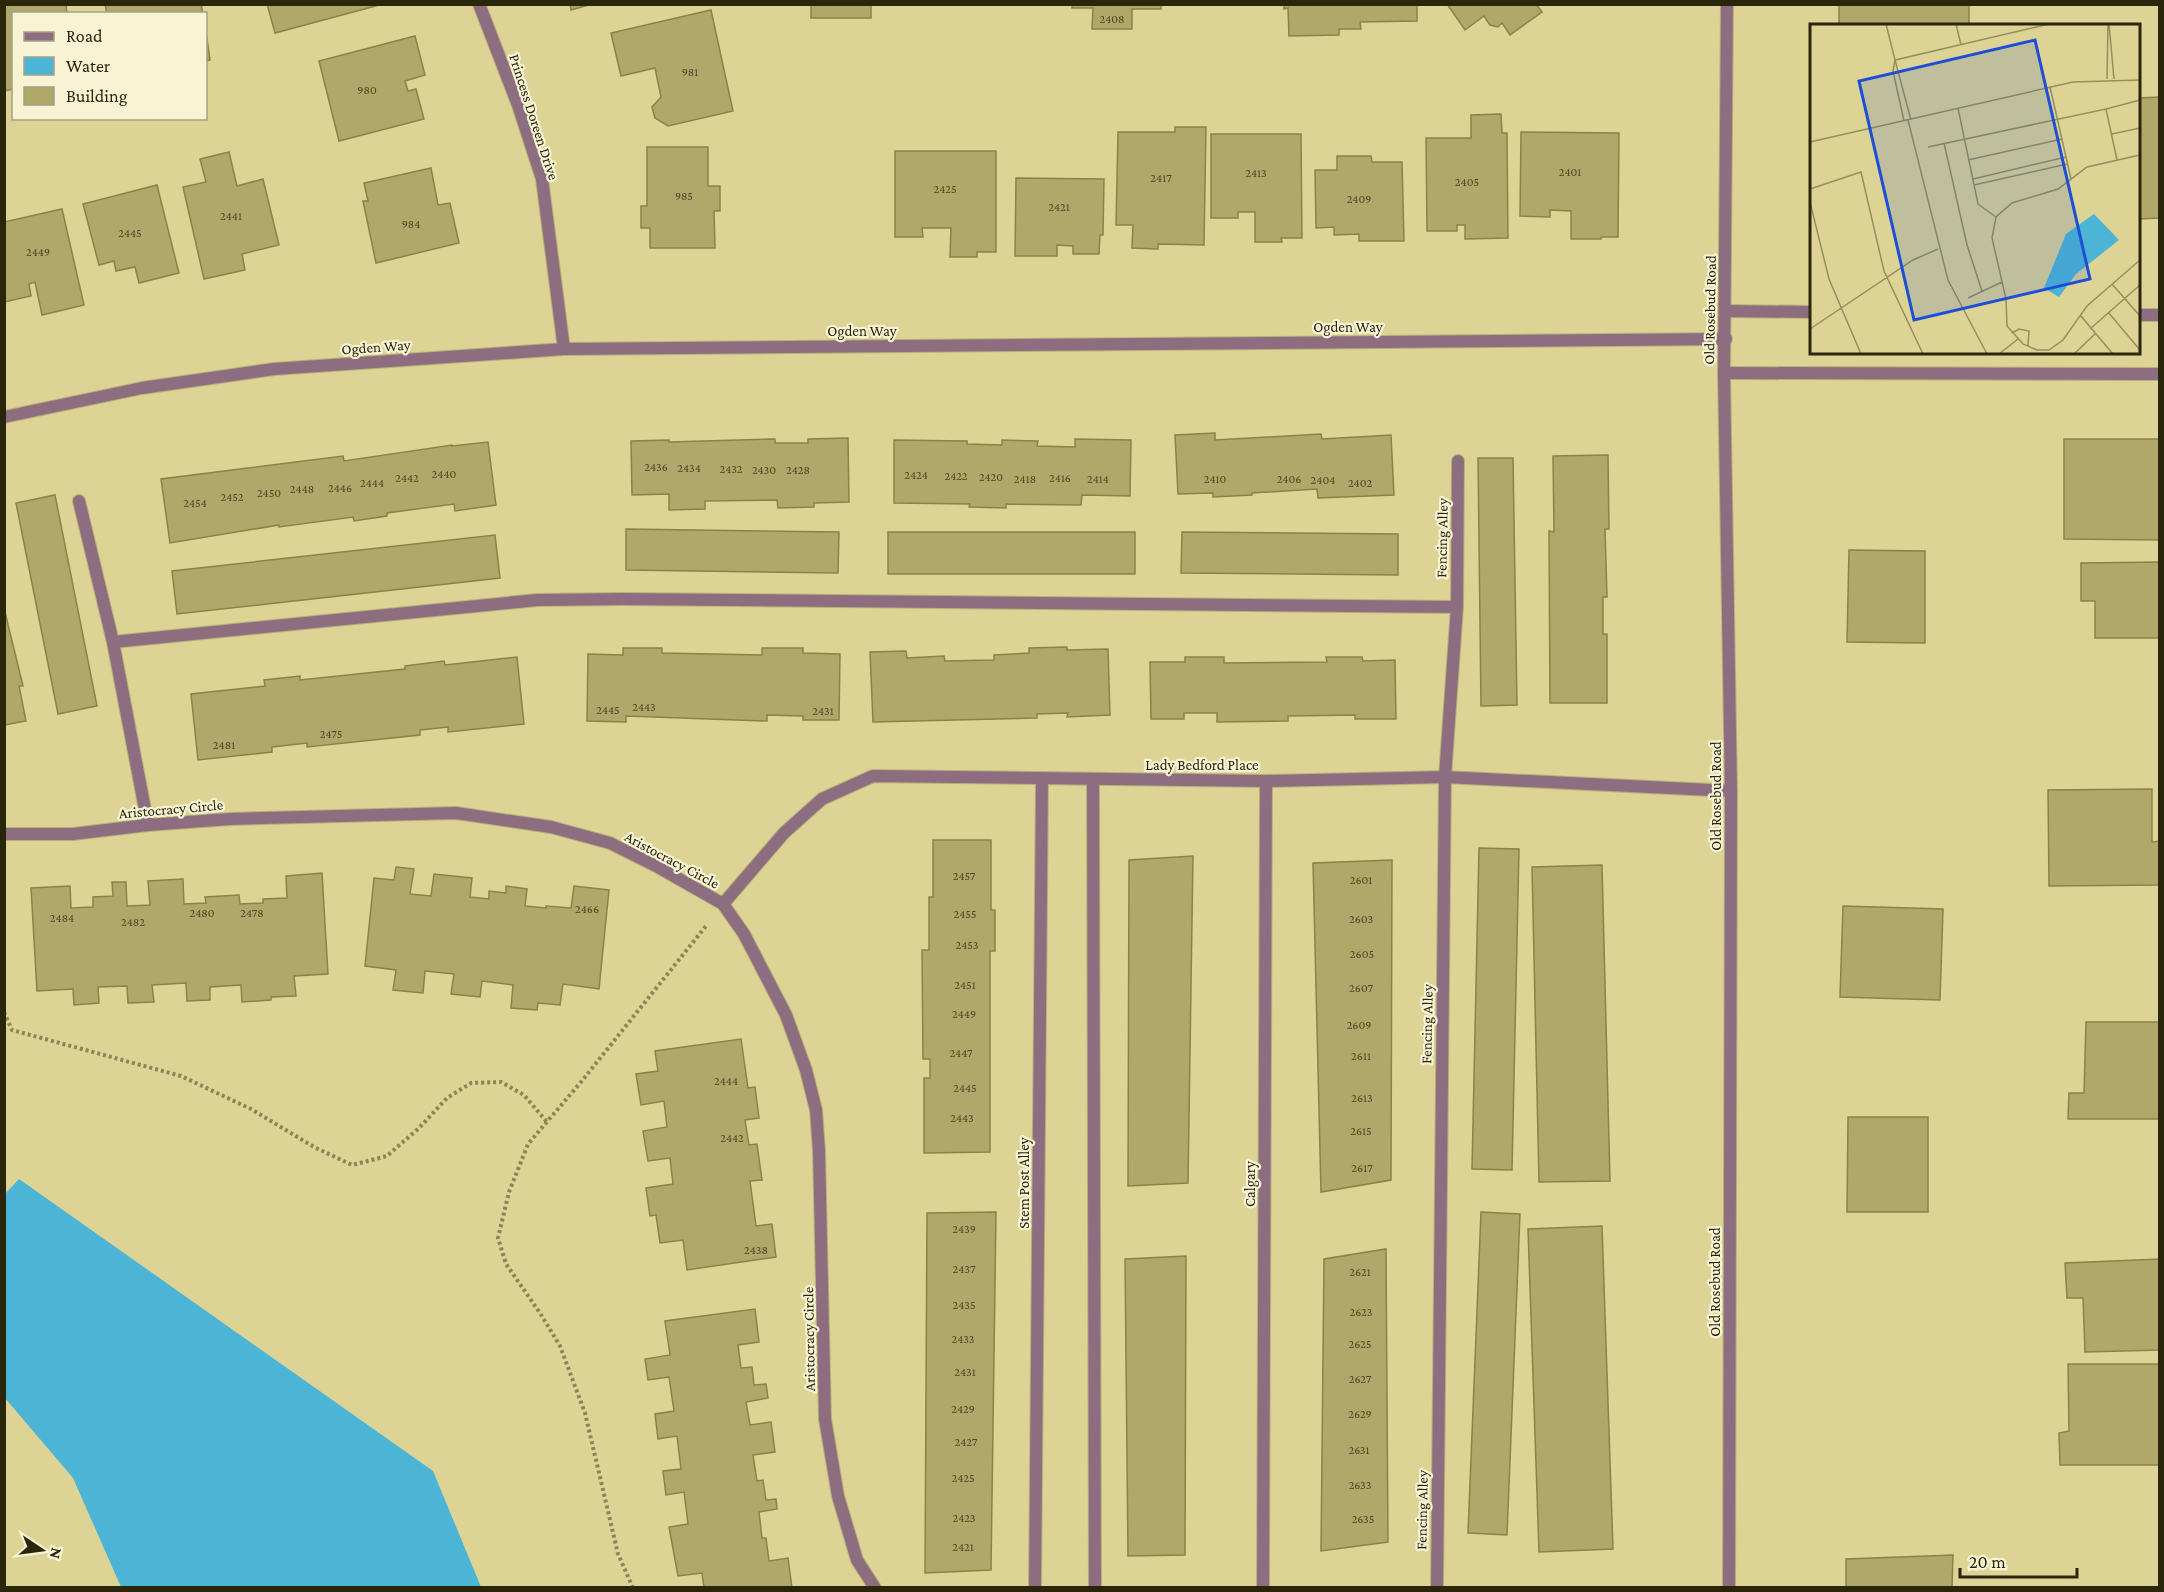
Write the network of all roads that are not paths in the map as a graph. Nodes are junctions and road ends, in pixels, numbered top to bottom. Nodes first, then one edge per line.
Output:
1 (479, 4) edge
2 (1727, 4) edge
3 (1726, 311) junction
4 (1810, 312) edge
5 (2140, 315) edge
6 (2160, 315) edge
7 (1726, 339) junction
8 (564, 349) junction
9 (1724, 373) junction
10 (2160, 374) edge
11 (4, 417) edge
12 (1458, 461) dead end
13 (78, 501) dead end
14 (1457, 606) junction
15 (114, 642) junction
16 (1445, 777) junction
17 (1042, 778) junction
18 (1093, 780) junction
19 (1266, 780) junction
20 (1731, 792) junction
21 (148, 825) junction
22 (4, 834) edge
23 (723, 904) junction
24 (875, 1587) edge
25 (1035, 1587) edge
26 (1095, 1587) edge
27 (1263, 1587) edge
28 (1437, 1587) edge
29 (1729, 1587) edge

1 - 8 street, Princess Doreen Drive
2 - 3 street, Old Rosebud Road
3 - 4 street
3 - 7 street, Old Rosebud Road
5 - 6 street
7 - 8 street, Ogden Way
7 - 9 street, Old Rosebud Road
8 - 11 street, Ogden Way
9 - 10 street
9 - 20 street, Old Rosebud Road
12 - 14 street, Fencing Alley
13 - 15 street
14 - 15 street
14 - 16 street, Fencing Alley
15 - 21 street
16 - 19 street, Lady Bedford Place
16 - 20 street, Lady Bedford Place
16 - 28 street, Fencing Alley
17 - 18 street, Lady Bedford Place
17 - 23 street, Lady Bedford Place
17 - 25 street, Stem Post Alley
18 - 19 street, Lady Bedford Place
18 - 26 street
19 - 27 street, Calgary
20 - 29 street, Old Rosebud Road
21 - 22 street, Aristocracy Circle
21 - 23 street, Aristocracy Circle
23 - 24 street, Aristocracy Circle

